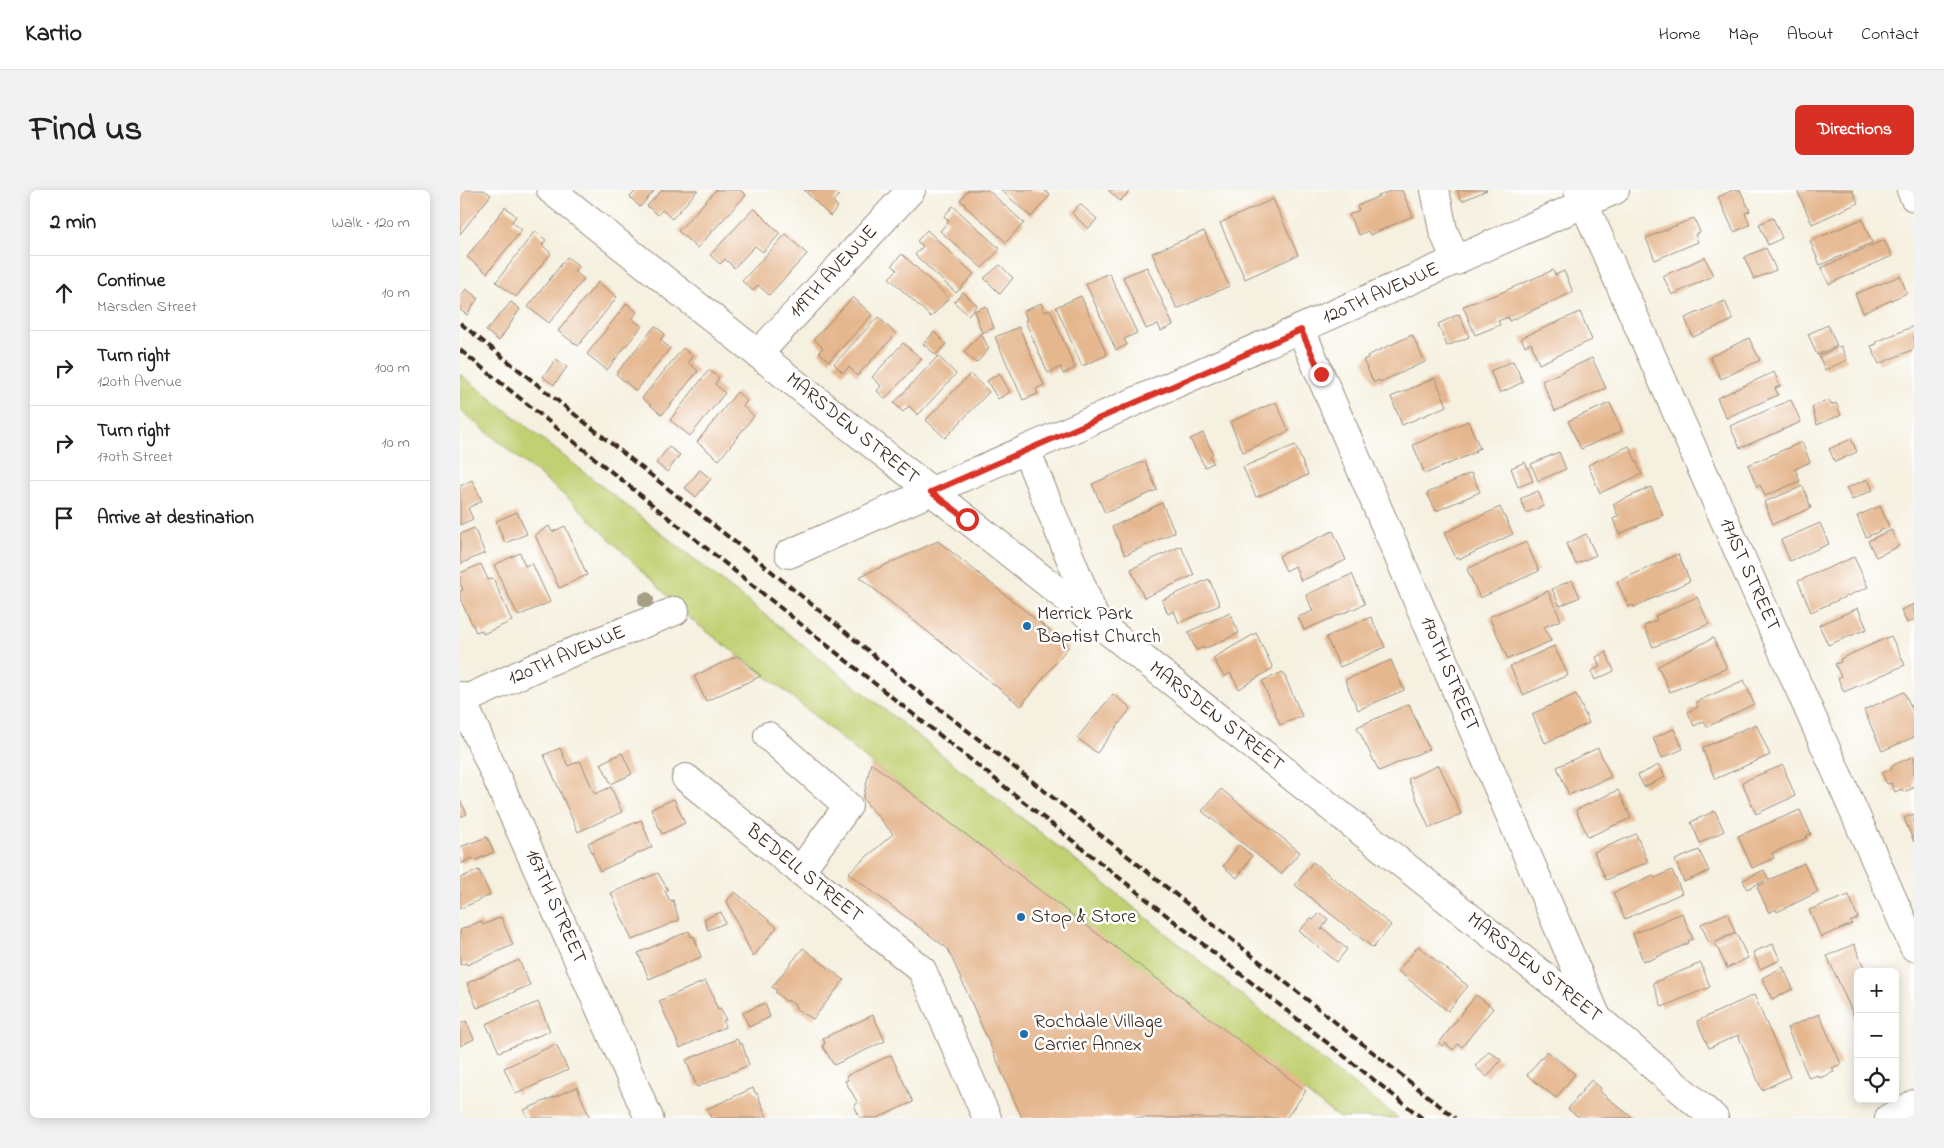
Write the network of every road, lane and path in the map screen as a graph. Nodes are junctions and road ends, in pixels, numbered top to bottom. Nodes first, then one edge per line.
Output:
1 (551, 190) edge
2 (910, 190) edge
3 (1435, 190) edge
4 (1615, 190) edge
5 (1911, 190) edge
6 (1581, 197) edge
7 (1914, 197) edge
8 (1456, 261) junction
9 (1301, 330) junction
10 (758, 354) junction
11 (1026, 450) junction
12 (931, 492) junction
13 (789, 554) dead end
14 (675, 611) dead end
15 (1096, 623) junction
16 (461, 700) edge
17 (768, 736) dead end
18 (686, 778) dead end
19 (800, 871) junction
20 (1914, 947) edge
21 (1597, 1018) junction
22 (1914, 1104) edge
23 (649, 1118) edge
24 (987, 1118) edge
25 (1714, 1118) edge
26 (1889, 1118) edge

1 - 10 street, MARSDEN STREET
2 - 10 street, 119TH AVENUE
3 - 8 street
4 - 6 street, 120TH AVENUE
5 - 7 street
6 - 8 street, 120TH AVENUE
6 - 20 street, 171ST STREET
8 - 9 street, 120TH AVENUE
9 - 11 street, 120TH AVENUE
9 - 21 street, 170TH STREET
10 - 12 street, MARSDEN STREET
11 - 12 street, 120TH AVENUE
11 - 15 street
12 - 13 street, 120TH AVENUE
12 - 15 street, MARSDEN STREET
14 - 16 street, 120TH AVENUE
15 - 21 street, MARSDEN STREET
16 - 23 street, 167TH STREET
17 - 19 street
18 - 19 street, BEDELL STREET
19 - 24 street, BEDELL STREET
21 - 25 street, MARSDEN STREET
22 - 26 street

